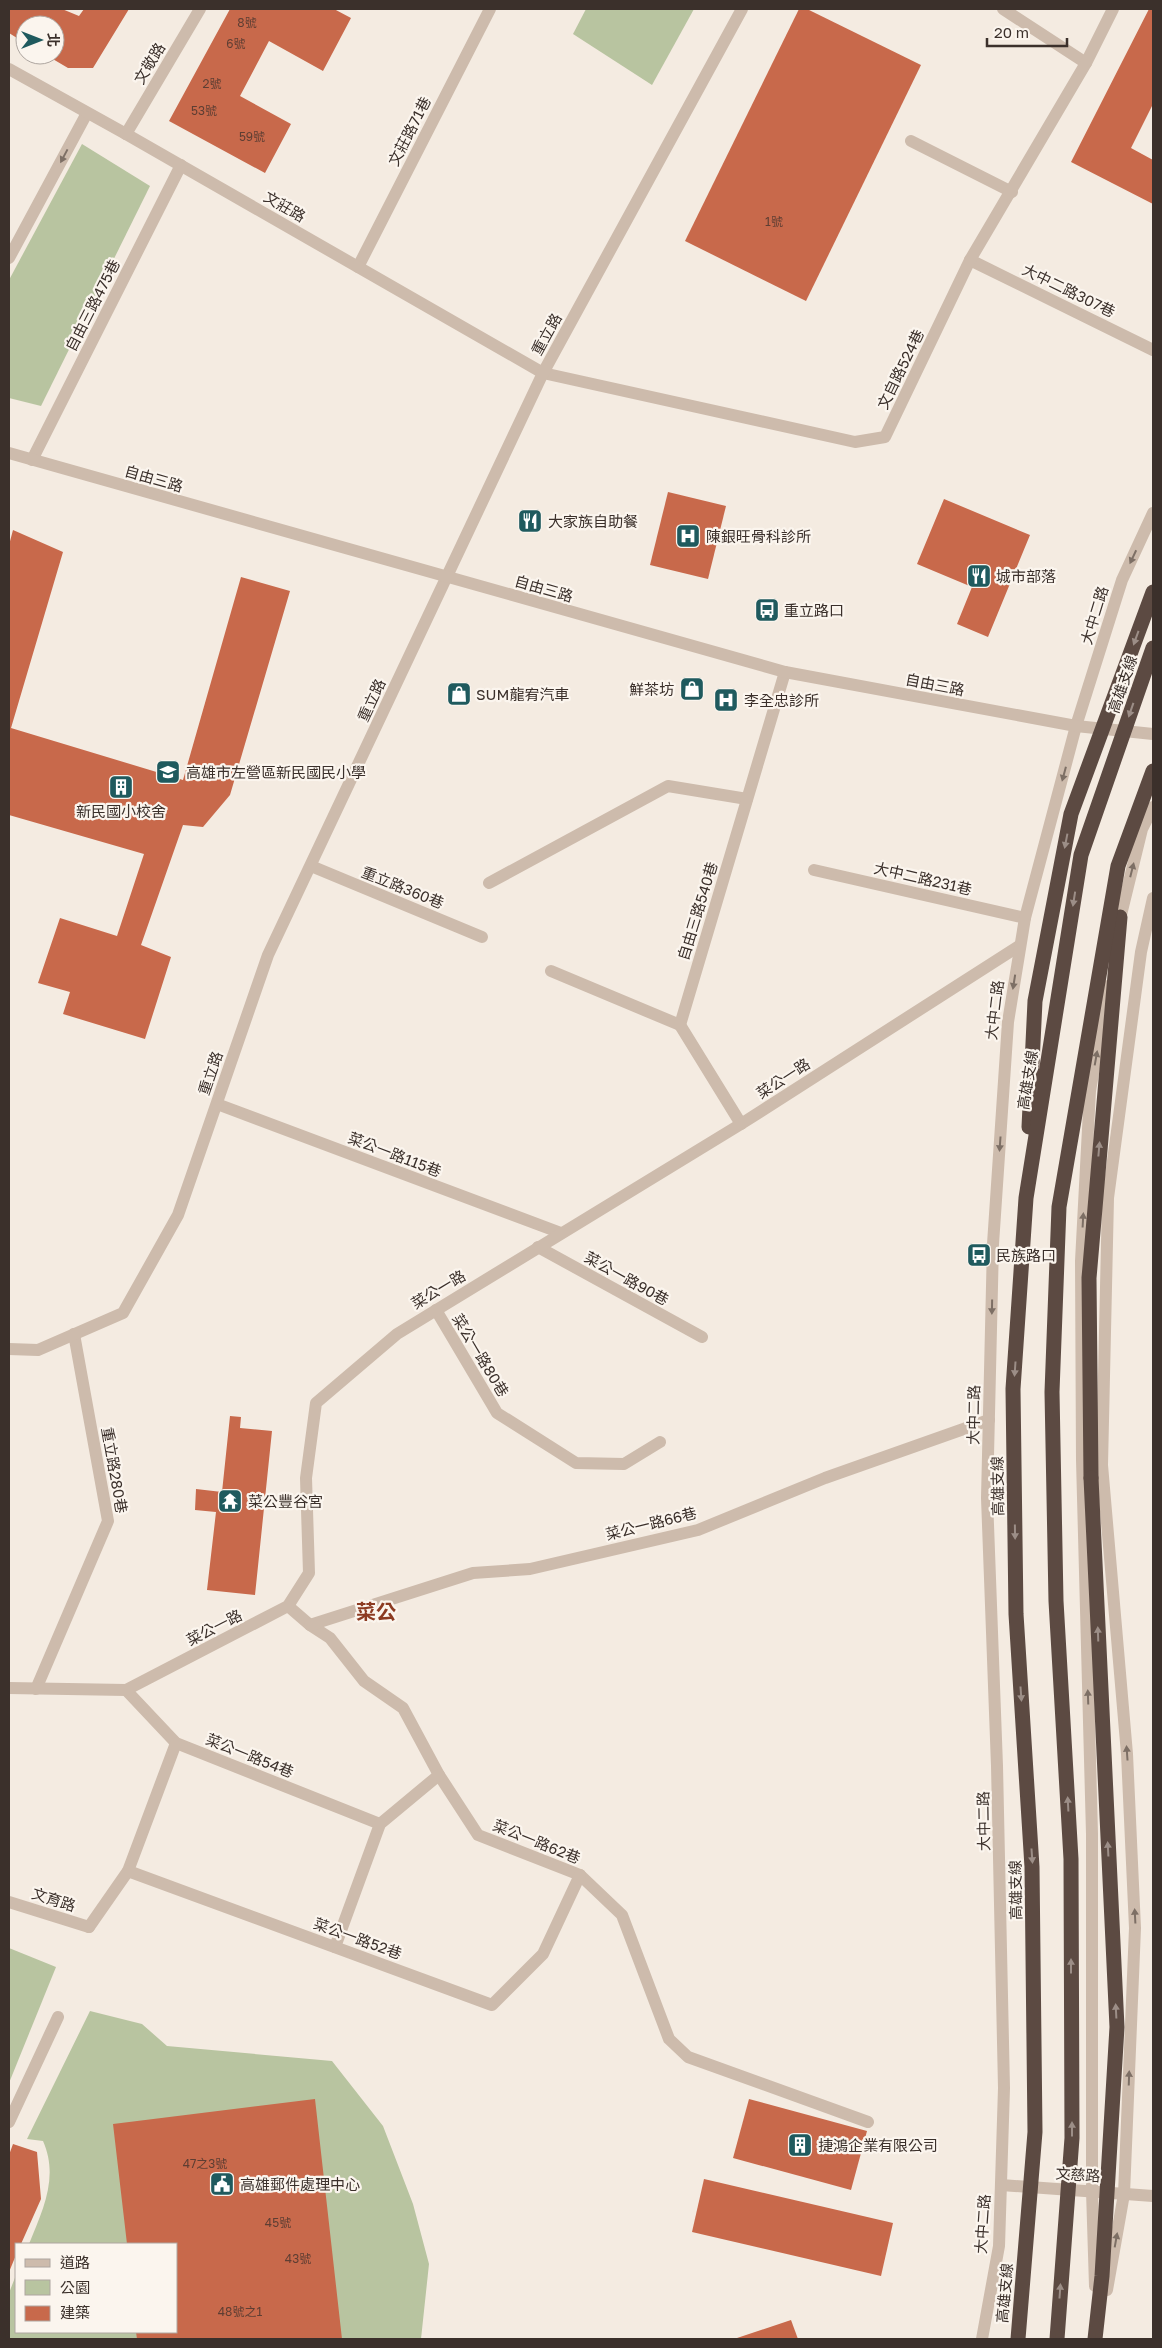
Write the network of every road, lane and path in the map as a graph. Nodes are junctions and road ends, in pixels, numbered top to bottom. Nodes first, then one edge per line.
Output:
1 (200, 9) edge
2 (490, 9) edge
3 (742, 9) edge
4 (1003, 9) edge
5 (1113, 9) edge
6 (1086, 63) junction
7 (9, 70) edge
8 (87, 113) junction
9 (126, 134) junction
10 (911, 141) dead end
11 (181, 165) junction
12 (1012, 192) junction
13 (9, 258) edge
14 (970, 260) junction
15 (358, 267) junction
16 (1153, 350) edge
17 (544, 373) junction
18 (9, 453) edge
19 (32, 460) junction
20 (1153, 513) edge
21 (447, 577) junction
22 (1153, 592) edge
23 (1153, 648) edge
24 (785, 672) junction
25 (1076, 726) junction
26 (1153, 734) edge
27 (1153, 771) edge
28 (747, 800) junction
29 (1153, 807) edge
30 (311, 866) junction
31 (814, 870) dead end
32 (489, 883) dead end
33 (1153, 898) edge
34 (1120, 917) junction
35 (1025, 918) junction
36 (482, 937) dead end
37 (1019, 946) junction
38 (551, 971) dead end
39 (680, 1025) junction
40 (217, 1104) junction
41 (742, 1124) junction
42 (1026, 1198) junction
43 (561, 1234) junction
44 (538, 1247) junction
45 (436, 1310) junction
46 (74, 1334) junction
47 (702, 1337) dead end
48 (9, 1348) edge
49 (990, 1420) junction
50 (660, 1442) dead end
51 (288, 1606) junction
52 (310, 1625) junction
53 (9, 1688) edge
54 (36, 1689) junction
55 (126, 1690) junction
56 (176, 1743) junction
57 (439, 1775) junction
58 (380, 1824) junction
59 (128, 1871) junction
60 (580, 1875) junction
61 (9, 1902) edge
62 (335, 1947) junction
63 (58, 2017) dead end
64 (9, 2122) edge
65 (868, 2122) dead end
66 (1001, 2185) junction
67 (1092, 2191) junction
68 (1124, 2194) junction
69 (1153, 2196) edge
70 (982, 2339) edge
71 (1018, 2339) edge
72 (1056, 2339) edge
73 (1097, 2339) edge

1 - 9 street, 文敬路
2 - 15 street, 文莊路71巷
3 - 17 street, 重立路
4 - 6 street
5 - 6 street, 文自路524巷
6 - 12 street, 文自路524巷
7 - 8 street, 文莊路
8 - 9 street, 文莊路
8 -> 13 street
9 - 11 street, 文莊路
10 - 12 street
11 - 15 street, 文莊路
11 - 19 street, 自由三路475巷
12 - 14 street, 文自路524巷
14 - 16 street, 大中二路307巷
14 - 17 street, 文自路524巷
15 - 17 street, 文莊路
17 - 21 street, 重立路
18 - 19 street, 自由三路
19 - 21 street, 自由三路
20 -> 25 street, 大中二路
21 - 24 street, 自由三路
21 - 30 street, 重立路
22 -> 42 highway, bridge
23 -> 42 highway, 高雄支線, bridge
24 - 25 street, 自由三路
24 - 28 street, 自由三路540巷
25 - 26 street, 自由三路
25 -> 35 street, 大中二路
72 -> 27 highway, bridge
28 - 32 street
28 - 39 street, 自由三路540巷
34 -> 29 street
30 - 36 street, 重立路360巷
30 - 40 street, 重立路
31 - 35 street, 大中二路231巷
68 -> 33 street
67 -> 34 street
73 -> 34 highway, bridge
35 - 37 street, 大中二路
37 - 41 street, 菜公一路
37 -> 49 street, 大中二路
38 - 39 street
39 - 41 street
40 - 43 street, 菜公一路115巷
40 - 46 street, 重立路
41 - 43 street, 菜公一路
42 -> 71 highway, 高雄支線, bridge
43 - 44 street, 菜公一路
44 - 45 street, 菜公一路
44 - 47 street, 菜公一路90巷
45 - 50 street, 菜公一路80巷
45 - 51 street, 菜公一路
46 - 48 street, 重立路
46 - 54 street, 重立路280巷
49 - 52 street, 菜公一路66巷
49 - 66 street, 大中二路
51 - 52 street, 菜公一路62巷
51 - 55 street, 菜公一路
52 - 57 street, 菜公一路62巷
53 - 54 street, 菜公一路
54 - 55 street, 菜公一路
55 - 56 street, 菜公一路54巷
56 - 58 street, 菜公一路54巷
56 - 59 street
57 - 58 street
57 - 60 street, 菜公一路62巷
58 - 62 street
59 - 61 street, 文育路
59 - 62 street, 菜公一路52巷
60 - 62 street, 菜公一路52巷
60 - 65 street, 菜公一路62巷
63 - 64 street
66 - 67 street, 文慈路
66 - 70 street, 大中二路
67 - 68 street, 文慈路
67 - 73 street
68 - 69 street, 文慈路
73 -> 68 street

